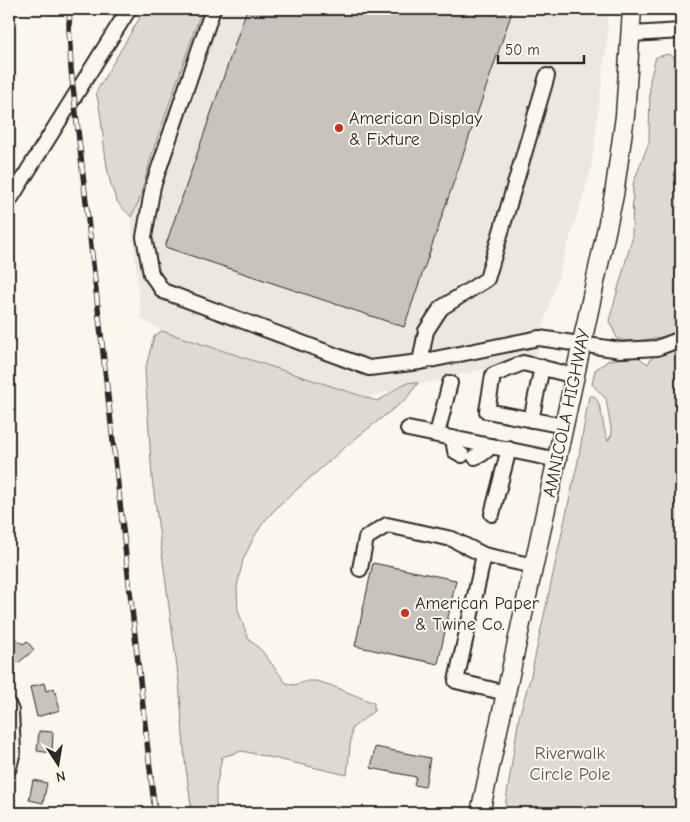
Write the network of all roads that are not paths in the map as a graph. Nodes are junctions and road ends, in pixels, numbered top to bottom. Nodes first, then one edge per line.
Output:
1 (130, 9) edge
2 (213, 9) edge
3 (632, 9) edge
4 (681, 31) edge
5 (632, 34) junction
6 (547, 76) dead end
7 (9, 201) edge
8 (681, 339) edge
9 (582, 343) junction
10 (420, 362) junction
11 (542, 367) junction
12 (576, 376) junction
13 (450, 383) dead end
14 (531, 420) junction
15 (564, 426) junction
16 (408, 428) dead end
17 (437, 434) junction
18 (453, 438) junction
19 (492, 446) junction
20 (509, 449) junction
21 (558, 460) junction
22 (492, 514) dead end
23 (484, 555) junction
24 (534, 566) junction
25 (360, 569) dead end
26 (506, 693) junction
27 (9, 706) edge
28 (9, 768) edge
29 (480, 813) edge

1 - 7 street
2 - 10 street
3 - 5 main road, AMNICOLA HIGHWAY
4 - 5 street
5 - 9 main road, AMNICOLA HIGHWAY
6 - 10 street
8 - 9 street
9 - 10 street
9 - 12 main road, AMNICOLA HIGHWAY
11 - 12 street
11 - 14 street
11 - 14 street
12 - 15 main road, AMNICOLA HIGHWAY
13 - 17 street
14 - 15 street
15 - 21 main road, AMNICOLA HIGHWAY
16 - 17 street
17 - 18 street
18 - 19 street
18 - 19 street
19 - 20 street
20 - 21 street
20 - 22 street
21 - 24 main road, AMNICOLA HIGHWAY
23 - 24 street
23 - 25 street
23 - 26 street
24 - 26 main road, AMNICOLA HIGHWAY
26 - 29 main road, AMNICOLA HIGHWAY
27 - 28 street

